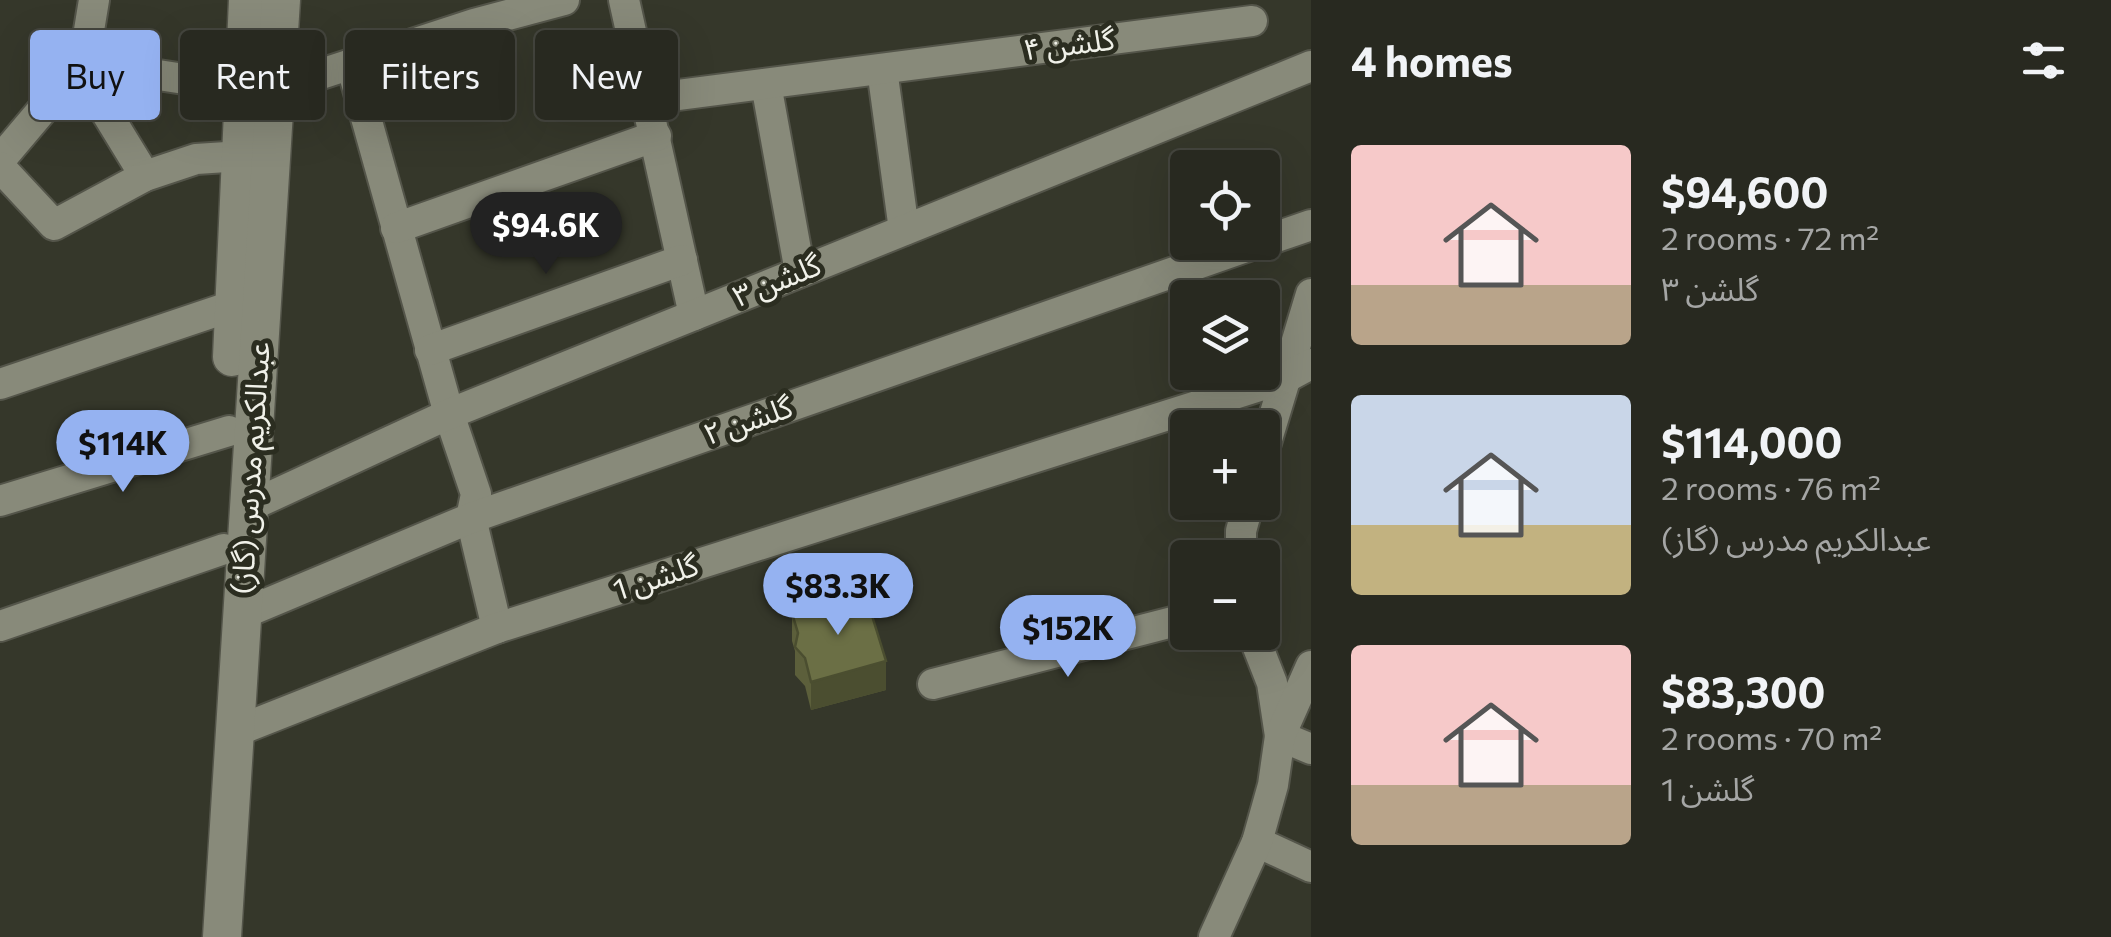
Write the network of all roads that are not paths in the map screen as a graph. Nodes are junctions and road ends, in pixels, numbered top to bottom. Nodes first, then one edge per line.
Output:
1 (94, 0) edge
2 (248, 0) edge
3 (281, 0) edge
4 (564, 0) edge
5 (624, 0) edge
6 (1252, 21) dead end
7 (89, 30) edge
8 (252, 30) edge
9 (274, 30) edge
10 (456, 30) edge
11 (631, 30) edge
12 (1311, 66) edge
13 (882, 69) junction
14 (766, 84) junction
15 (678, 95) edge
16 (35, 120) edge
17 (110, 120) edge
18 (251, 120) edge
19 (258, 120) edge
20 (366, 120) edge
21 (652, 120) edge
22 (656, 136) junction
23 (242, 156) junction
24 (0, 164) edge
25 (145, 176) junction
26 (1311, 225) edge
27 (396, 228) junction
28 (904, 230) junction
29 (1280, 236) edge
30 (682, 260) junction
31 (1209, 260) edge
32 (800, 272) junction
33 (1311, 294) edge
34 (235, 305) junction
35 (694, 315) junction
36 (430, 350) junction
37 (1298, 371) edge
38 (0, 384) edge
39 (449, 414) junction
40 (1280, 414) edge
41 (229, 431) junction
42 (0, 501) edge
43 (248, 507) junction
44 (471, 518) junction
45 (235, 547) junction
46 (242, 614) junction
47 (1170, 623) edge
48 (0, 626) edge
49 (497, 628) junction
50 (1259, 650) edge
51 (1311, 666) edge
52 (933, 684) dead end
53 (234, 732) junction
54 (1280, 736) junction
55 (1311, 748) edge
56 (1257, 842) junction
57 (1311, 866) edge
58 (197, 937) edge
59 (222, 937) edge
60 (1214, 937) edge

1 - 7 street
2 - 8 street, عبدالکریم مدرس (گاز)
3 - 9 street, عبدالکریم مدرس (گاز)
4 - 10 street
5 - 11 street
6 - 13 street, گلشن ۴
12 - 28 street, گلشن ۳
13 - 14 street, گلشن ۴
13 - 28 street
14 - 15 street, گلشن ۴
14 - 32 street
16 - 24 street
17 - 25 street
18 - 23 street, عبدالکریم مدرس (گاز)
19 - 43 street, عبدالکریم مدرس (گاز)
20 - 27 street
21 - 22 street
22 - 27 street
22 - 30 street
23 - 25 street
23 - 34 street, عبدالکریم مدرس (گاز)
24 - 25 street
26 - 29 street, گلشن ۲
27 - 36 street
28 - 32 street, گلشن ۳
30 - 35 street
30 - 36 street
31 - 44 street, گلشن ۲
32 - 35 street, گلشن ۳
33 - 37 street
34 - 38 street
34 - 41 street, عبدالکریم مدرس (گاز)
35 - 39 street, گلشن ۳
36 - 39 street
37 - 40 street
37 - 49 street, گلشن 1
39 - 43 street, گلشن ۳
39 - 44 street
41 - 42 street
41 - 45 street, عبدالکریم مدرس (گاز)
43 - 45 street, عبدالکریم مدرس (گاز)
44 - 46 street, گلشن ۲
44 - 49 street
45 - 46 street, عبدالکریم مدرس (گاز)
45 - 48 street
45 - 58 street, عبدالکریم مدرس (گاز)
46 - 53 street, عبدالکریم مدرس (گاز)
47 - 52 street
49 - 53 street, گلشن 1
50 - 54 street
51 - 54 street
53 - 59 street, عبدالکریم مدرس (گاز)
54 - 55 street
54 - 56 street
56 - 57 street
56 - 60 street

